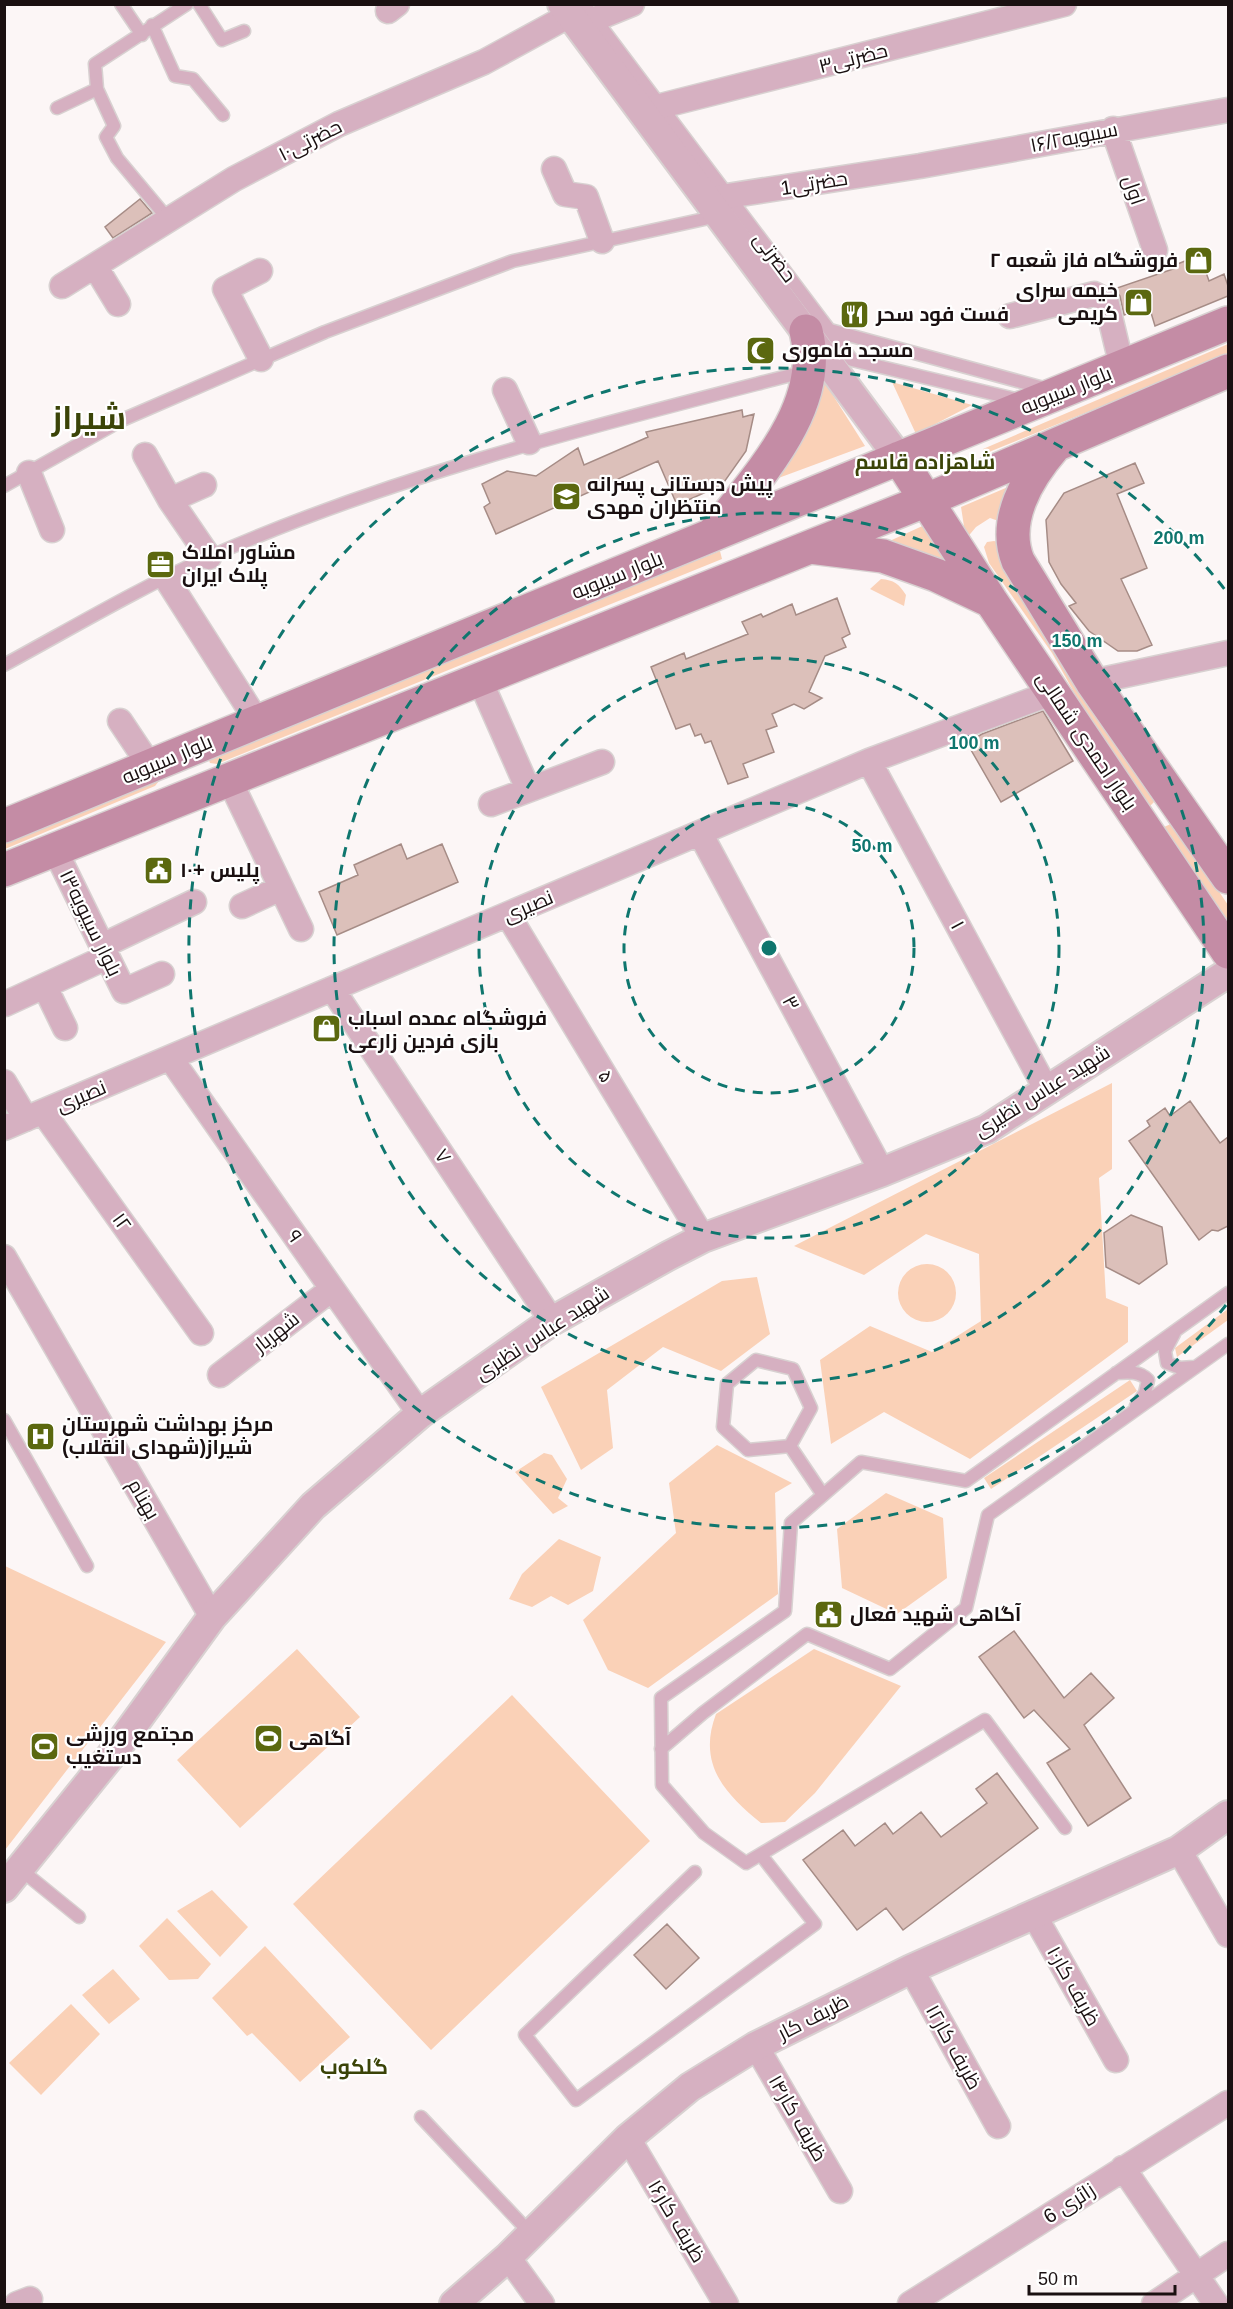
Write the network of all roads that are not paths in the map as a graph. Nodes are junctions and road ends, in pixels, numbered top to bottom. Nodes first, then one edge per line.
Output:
1 (121, 4) edge
2 (187, 4) edge
3 (199, 4) edge
4 (632, 4) edge
5 (1064, 4) edge
6 (578, 14) edge
7 (152, 25) junction
8 (244, 31) dead end
9 (142, 35) junction
10 (97, 89) junction
11 (57, 108) dead end
12 (651, 108) junction
13 (1228, 110) edge
14 (223, 115) dead end
15 (1113, 129) junction
16 (920, 166) joint
17 (554, 169) dead end
18 (719, 204) junction
19 (168, 219) junction
20 (602, 241) junction
21 (1155, 250) dead end
22 (95, 266) junction
23 (260, 271) dead end
24 (62, 286) dead end
25 (118, 304) dead end
26 (1010, 316) dead end
27 (1228, 323) edge
28 (818, 330) junction
29 (261, 359) junction
30 (1122, 367) junction
31 (808, 370) junction
32 (1228, 371) edge
33 (505, 390) dead end
34 (1047, 398) junction
35 (529, 442) junction
36 (1054, 447) junction
37 (145, 455) dead end
38 (899, 458) junction
39 (29, 473) junction
40 (204, 485) dead end
41 (4, 486) edge
42 (170, 500) junction
43 (927, 500) junction
44 (52, 530) dead end
45 (711, 536) junction
46 (807, 547) junction
47 (209, 557) junction
48 (166, 578) junction
49 (991, 601) junction
50 (1228, 653) edge
51 (4, 665) edge
52 (479, 678) junction
53 (1092, 682) junction
54 (1054, 692) junction
55 (120, 721) dead end
56 (257, 721) junction
57 (183, 753) junction
58 (869, 761) junction
59 (602, 762) dead end
60 (150, 766) junction
61 (214, 785) junction
62 (528, 789) junction
63 (491, 804) dead end
64 (4, 826) edge
65 (700, 833) junction
66 (55, 850) junction
67 (4, 870) edge
68 (1228, 877) edge
69 (281, 888) junction
70 (194, 902) dead end
71 (242, 906) dead end
72 (508, 915) junction
73 (301, 929) dead end
74 (105, 951) junction
75 (1228, 952) edge
76 (1228, 973) edge
77 (162, 974) dead end
78 (45, 987) junction
79 (333, 990) junction
80 (4, 1004) edge
81 (65, 1028) dead end
82 (171, 1059) junction
83 (4, 1082) edge
84 (1046, 1089) junction
85 (24, 1119) edge
86 (882, 1172) junction
87 (703, 1238) junction
88 (4, 1257) edge
89 (332, 1289) junction
90 (1228, 1293) edge
91 (552, 1321) junction
92 (1179, 1328) junction
93 (201, 1333) dead end
94 (1228, 1344) edge
95 (1196, 1367) junction
96 (1116, 1373) junction
97 (220, 1375) dead end
98 (420, 1414) junction
99 (1127, 1416) junction
100 (4, 1420) edge
101 (790, 1446) junction
102 (823, 1495) junction
103 (87, 1566) dead end
104 (212, 1617) junction
105 (661, 1749) junction
106 (1228, 1815) edge
107 (1065, 1828) dead end
108 (1179, 1850) junction
109 (761, 1855) junction
110 (695, 1872) dead end
111 (12, 1878) edge
112 (1033, 1913) junction
113 (78, 1917) dead end
114 (1228, 1935) edge
115 (910, 1969) junction
116 (756, 2046) junction
117 (1116, 2060) dead end
118 (1228, 2103) edge
119 (421, 2117) dead end
120 (998, 2126) dead end
121 (628, 2138) junction
122 (1122, 2168) junction
123 (840, 2191) dead end
124 (531, 2234) junction
125 (1228, 2254) edge
126 (508, 2257) junction
127 (1197, 2276) junction
128 (454, 2304) edge
129 (542, 2304) edge
130 (726, 2304) edge
131 (910, 2304) edge
132 (1154, 2304) edge
133 (1216, 2304) edge

1 - 9 lane
2 - 7 lane
3 - 8 lane
4 - 6 street, حضرتی۱۰
5 - 12 street, حضرتی۳
6 - 12 street, حضرتی
6 - 19 street, حضرتی۱۰
7 - 9 lane
7 - 14 lane
9 - 10 lane
10 - 11 lane
10 - 19 lane
12 - 18 street, حضرتی
13 - 15 street, سیبویه۱۶/۲
15 - 16 street, سیبویه۱۶/۲
15 - 21 street, اول
16 - 18 street, 1حضرتی
17 - 20 street
18 - 20 lane
18 - 28 street, حضرتی
19 - 22 street, حضرتی۱۰
20 - 29 lane
22 - 24 street, حضرتی۱۰
22 - 25 street
23 - 29 street
26 - 30 street
27 - 30 main road, بلوار سیبویه
28 - 31 main road
28 - 34 lane
28 - 34 lane, حضرتی
28 - 38 street, حضرتی
29 - 39 lane
30 - 34 main road, بلوار سیبویه
31 - 35 lane
31 - 45 main road
32 - 36 main road, بلوار سیبویه
33 - 35 street
34 - 38 main road, بلوار سیبویه
35 - 47 lane
36 - 43 main road, بلوار سیبویه
36 - 53 main road, بلوار احمدی شمالی
37 - 42 street
38 - 43 main road, بلوار احمدی شمالی
38 - 45 main road, بلوار سیبویه
39 - 41 lane
39 - 44 street
40 - 42 street
42 - 47 street
43 - 46 main road, بلوار سیبویه
43 - 49 main road, بلوار احمدی شمالی
45 - 56 main road, بلوار سیبویه
46 - 49 main road
46 - 52 main road, بلوار سیبویه
47 - 48 lane
48 - 51 lane
48 - 56 street
49 - 54 main road, بلوار احمدی شمالی
50 - 53 street
52 - 61 main road, بلوار سیبویه
52 - 62 street
53 - 68 main road, بلوار احمدی شمالی
54 - 58 street, نصیری
54 - 75 main road, بلوار احمدی شمالی
55 - 60 street
56 - 57 main road, بلوار سیبویه
57 - 60 main road, بلوار سیبویه
57 - 61 main road
58 - 65 street, نصیری
58 - 84 street, ۱
59 - 62 street
60 - 64 main road, بلوار سیبویه
61 - 66 main road, بلوار سیبویه
61 - 69 street
62 - 63 street
65 - 72 street, نصیری
65 - 86 street, ۳
66 - 67 main road, بلوار سیبویه
66 - 74 street, بلوار سیبویه۱۳
69 - 71 street
69 - 73 street
70 - 74 street
72 - 79 street, نصیری
72 - 87 street, ۵
74 - 77 street, بلوار سیبویه۱۳
74 - 78 street
76 - 84 street, شهید عباس نظیری
78 - 80 street
78 - 81 street
79 - 82 street, نصیری
79 - 91 street, ۷
82 - 85 street, نصیری
82 - 89 street, ۹
83 - 85 street, ۱۲
84 - 86 street, شهید عباس نظیری
85 - 93 street, ۱۲
86 - 87 street, شهید عباس نظیری
87 - 91 street, شهید عباس نظیری
88 - 104 street, بهنام
89 - 97 street, شهریار
89 - 98 street, ۹
90 - 92 lane
91 - 98 street, شهید عباس نظیری
92 - 95 lane
92 - 96 lane
94 - 95 lane
95 - 99 lane
96 - 99 lane
96 - 102 lane
98 - 104 street, شهید عباس نظیری
99 - 105 lane
100 - 103 lane
101 - 101 lane
101 - 102 lane
102 - 105 lane
104 - 111 street, شهید عباس نظیری
105 - 109 lane
106 - 108 street, ظریف کار
107 - 109 lane
108 - 112 street, ظریف کار
108 - 114 street
109 - 110 lane
111 - 113 lane
112 - 115 street, ظریف کار
112 - 117 street, ظریف کار۱۰
115 - 116 street, ظریف کار
115 - 120 street, ظریف کار۱۲
116 - 121 street, ظریف کار
116 - 123 street, ظریف کار۱۴
118 - 122 street, 6 زائری
119 - 124 lane
121 - 124 street, ظریف کار
121 - 130 street, ظریف کار۱۶
122 - 127 street
122 - 131 street, 6 زائری
124 - 126 street, ظریف کار
125 - 127 street
126 - 128 street, ظریف کار
126 - 129 street
127 - 132 street
127 - 133 street

